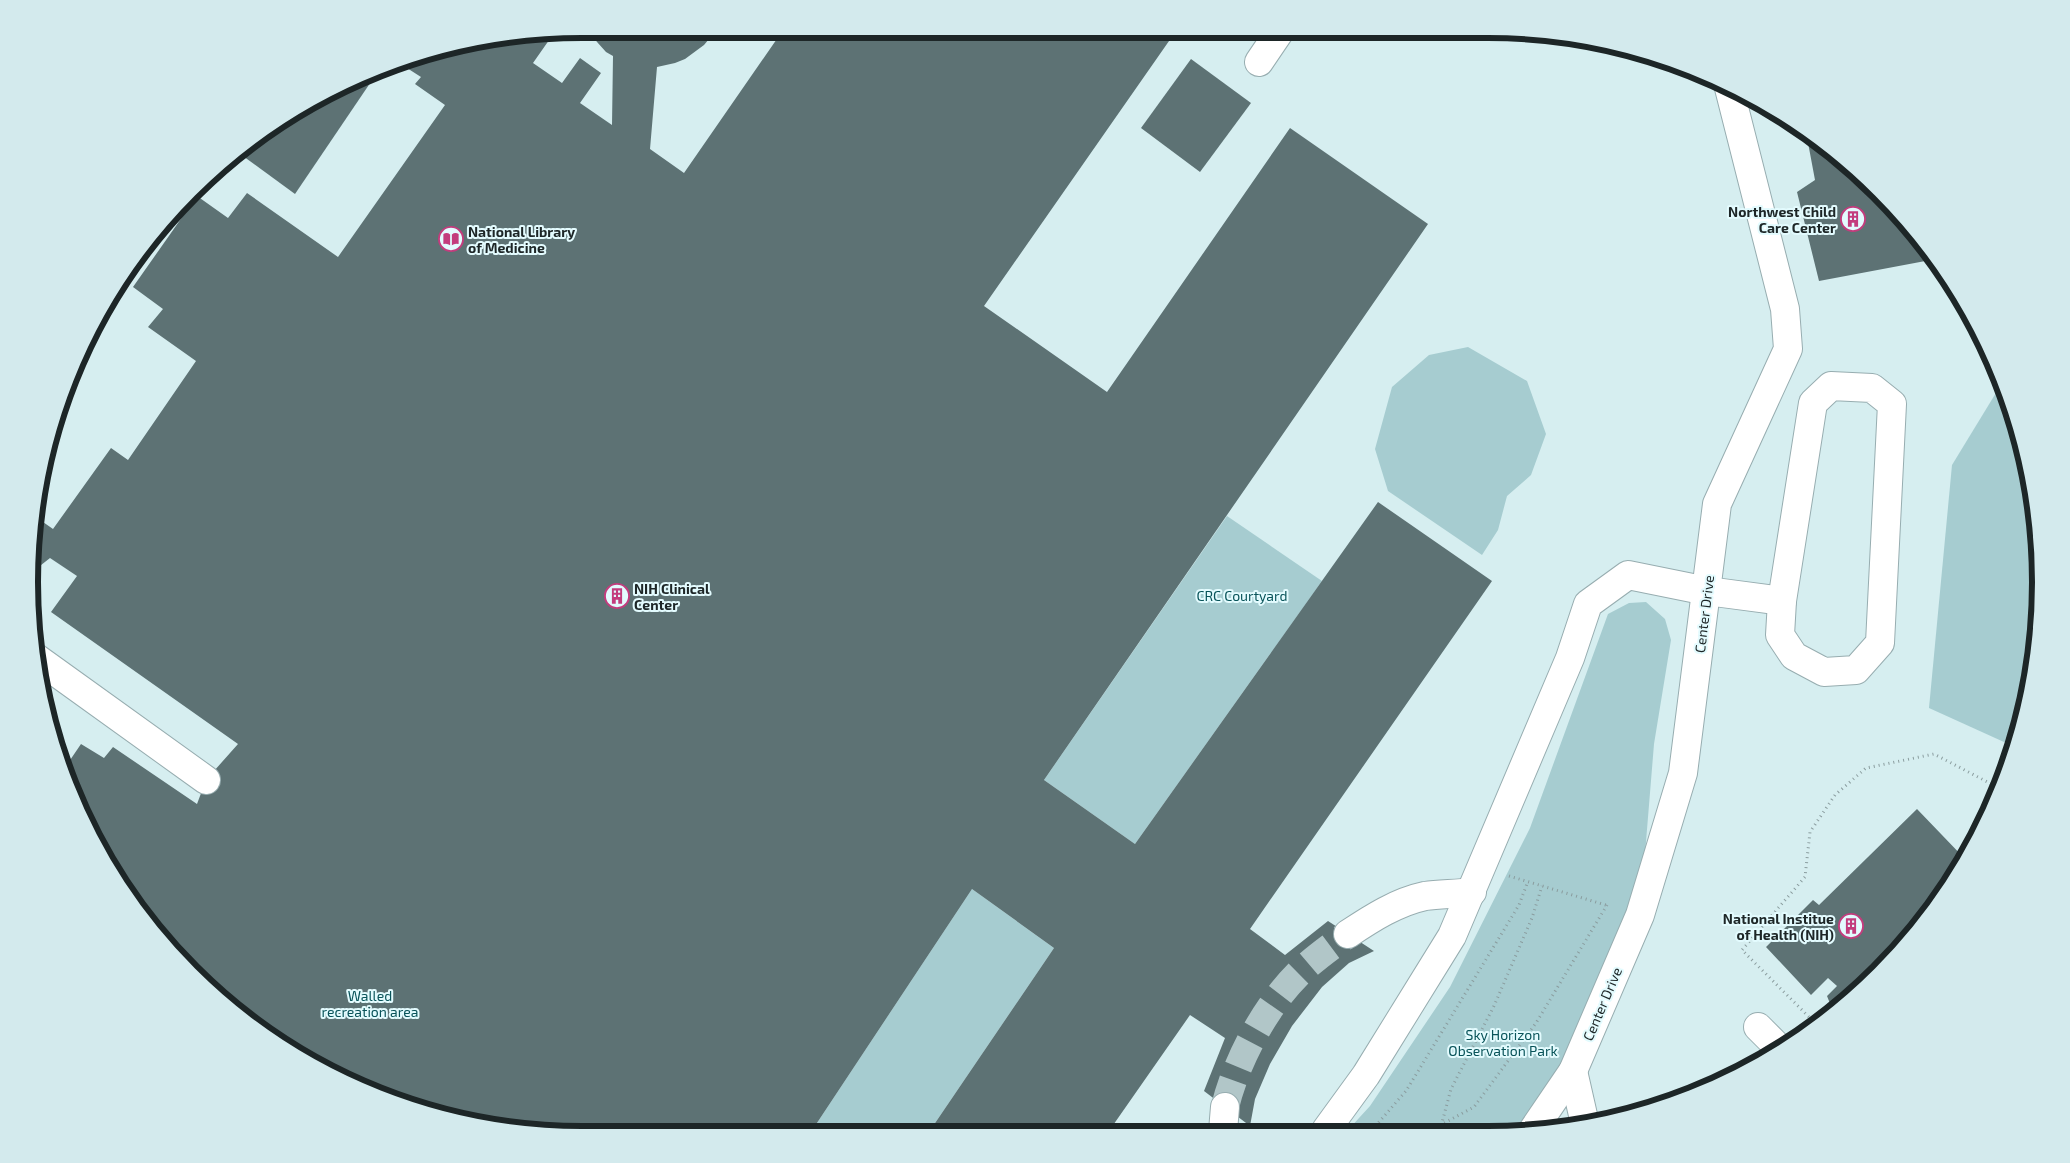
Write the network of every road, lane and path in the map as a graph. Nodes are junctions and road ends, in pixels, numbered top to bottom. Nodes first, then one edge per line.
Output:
1 (1275, 38) edge
2 (1258, 62) dead end
3 (1731, 95) edge
4 (1707, 591) junction
5 (1782, 602) junction
6 (44, 663) edge
7 (206, 780) dead end
8 (1993, 785) edge
9 (1506, 875) dead end
10 (1528, 881) junction
11 (1542, 886) junction
12 (1472, 892) junction
13 (1607, 906) junction
14 (1615, 908) dead end
15 (1348, 934) tunnel mouth
16 (1811, 1019) edge
17 (1758, 1027) dead end
18 (1775, 1044) edge
19 (1573, 1071) junction
20 (1583, 1117) edge
21 (1537, 1123) edge
22 (1441, 1124) junction
23 (1329, 1126) edge
24 (1375, 1126) edge
25 (1438, 1126) edge

1 - 2 street
3 - 4 street, Center Drive
4 - 5 street
4 - 12 street
4 - 19 street, Center Drive
5 - 5 street
6 - 7 street
8 - 16 path
9 - 10 path
10 - 11 path
10 - 24 path
11 - 13 path
11 - 22 path
12 - 15 street
12 - 23 street
13 - 14 path
13 - 22 path
17 - 18 street
19 - 20 street
19 - 21 street, Center Drive
22 - 25 path

